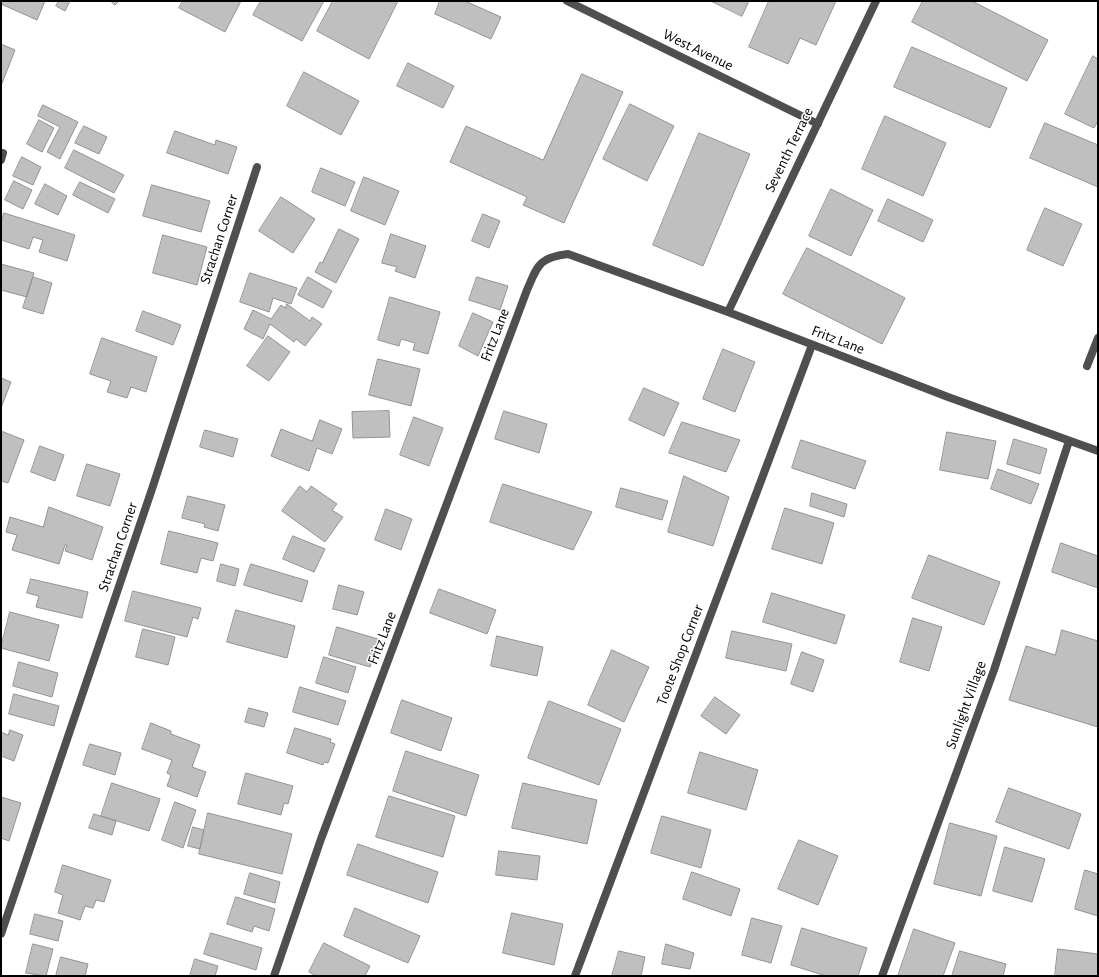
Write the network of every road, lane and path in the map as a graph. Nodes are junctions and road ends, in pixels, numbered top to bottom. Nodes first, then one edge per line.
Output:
1 (567, 1) edge
2 (876, 1) edge
3 (818, 124) junction
4 (257, 167) dead end
5 (728, 312) junction
6 (1098, 338) edge
7 (812, 344) junction
8 (1087, 366) dead end
9 (1069, 440) junction
10 (1098, 451) edge
11 (1, 934) edge
12 (274, 976) edge
13 (575, 976) edge
14 (882, 976) edge

1 - 3 street, West Avenue
2 - 3 street, Seventh Terrace
3 - 5 street, Seventh Terrace
4 - 11 street, Strachan Corner
5 - 7 street, Fritz Lane
5 - 12 street, Fritz Lane
6 - 8 street
7 - 9 street, Fritz Lane
7 - 13 street, Toote Shop Corner
9 - 10 street, Fritz Lane
9 - 14 street, Sunlight Village

